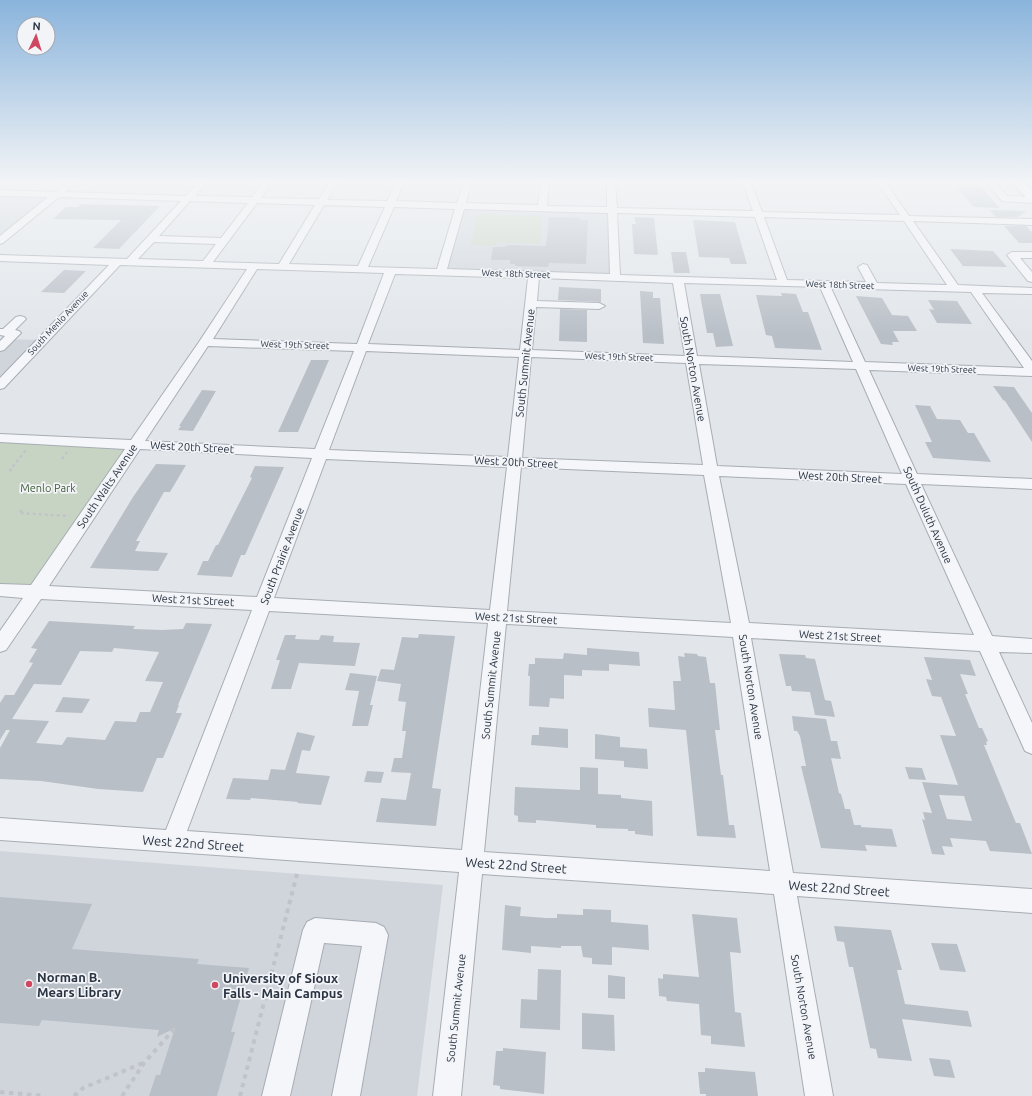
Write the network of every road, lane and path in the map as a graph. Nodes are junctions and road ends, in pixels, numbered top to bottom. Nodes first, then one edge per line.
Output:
1 (8, 234) edge
2 (155, 234) edge
3 (228, 234) edge
4 (302, 234) edge
5 (378, 234) edge
6 (452, 234) edge
7 (612, 234) edge
8 (766, 234) edge
9 (918, 234) edge
10 (151, 239) junction
11 (0, 241) edge
12 (223, 241) junction
13 (0, 258) edge
14 (117, 262) junction
15 (130, 262) junction
16 (1031, 263) edge
17 (206, 264) junction
18 (254, 266) junction
19 (282, 267) junction
20 (863, 267) dead end
21 (362, 269) junction
22 (391, 270) junction
23 (441, 272) junction
24 (534, 275) junction
25 (615, 278) junction
26 (1032, 279) edge
27 (678, 280) junction
28 (783, 283) junction
29 (824, 285) junction
30 (873, 286) junction
31 (955, 289) junction
32 (974, 290) junction
33 (1032, 291) edge
34 (531, 304) junction
35 (600, 306) dead end
36 (20, 319) dead end
37 (3, 332) edge
38 (205, 342) junction
39 (0, 347) edge
40 (361, 347) junction
41 (526, 353) junction
42 (692, 360) junction
43 (861, 366) junction
44 (1032, 371) edge
45 (0, 386) edge
46 (0, 438) edge
47 (135, 444) junction
48 (26, 450) dead end
49 (67, 452) dead end
50 (320, 454) junction
51 (62, 459) dead end
52 (516, 462) junction
53 (12, 470) dead end
54 (711, 471) junction
55 (912, 480) junction
56 (1032, 484) edge
57 (22, 510) dead end
58 (69, 516) dead end
59 (0, 590) edge
60 (36, 592) junction
61 (264, 603) junction
62 (499, 617) junction
63 (741, 630) junction
64 (987, 643) junction
65 (0, 646) edge
66 (1032, 646) edge
67 (1032, 745) edge
68 (0, 829) edge
69 (172, 842) junction
70 (472, 862) junction
71 (297, 874) dead end
72 (783, 884) junction
73 (1032, 901) edge
74 (175, 1028) dead end
75 (144, 1063) junction
76 (0, 1092) edge
77 (19, 1095) edge
78 (45, 1096) edge
79 (74, 1096) edge
80 (122, 1096) edge
81 (240, 1096) edge
82 (276, 1096) edge
83 (346, 1096) edge
84 (447, 1096) edge
85 (819, 1096) edge

1 - 11 street
2 - 10 street
3 - 12 street
4 - 19 street
5 - 21 street
6 - 23 street
7 - 25 street
8 - 28 street
9 - 31 street
10 - 12 street
10 - 15 street
12 - 17 street
13 - 14 street, West 18th Street
14 - 15 street, West 18th Street
14 - 45 street, South Menlo Avenue
15 - 17 street, West 18th Street
16 - 26 street
17 - 18 street, West 18th Street
18 - 19 street, West 18th Street
18 - 38 street, South Walts Avenue
19 - 21 street, West 18th Street
20 - 30 street
21 - 22 street, West 18th Street
22 - 23 street, West 18th Street
22 - 40 street, South Prairie Avenue
23 - 24 street, West 18th Street
24 - 25 street, West 18th Street
24 - 34 street, South Summit Avenue
25 - 27 street, West 18th Street
27 - 28 street, West 18th Street
27 - 42 street, South Norton Avenue
28 - 29 street, West 18th Street
29 - 30 street, West 18th Street
29 - 43 street, South Duluth Avenue
30 - 31 street, West 18th Street
31 - 32 street, West 18th Street
32 - 33 street, West 18th Street
32 - 44 street
34 - 35 street
34 - 41 street, South Summit Avenue
36 - 37 street
37 - 39 street
38 - 40 street, West 19th Street
38 - 47 street, South Walts Avenue
40 - 41 street, West 19th Street
40 - 50 street, South Prairie Avenue
41 - 42 street, West 19th Street
41 - 52 street, South Summit Avenue
42 - 43 street, West 19th Street
42 - 54 street, South Norton Avenue
43 - 44 street, West 19th Street
43 - 55 street, South Duluth Avenue
46 - 47 street, West 20th Street
47 - 50 street, West 20th Street
47 - 60 street, South Walts Avenue
48 - 53 path
49 - 51 path
50 - 52 street, West 20th Street
50 - 61 street, South Prairie Avenue
52 - 54 street, West 20th Street
52 - 62 street, South Summit Avenue
54 - 55 street, West 20th Street
54 - 63 street, South Norton Avenue
55 - 56 street, West 20th Street
55 - 64 street, South Duluth Avenue
57 - 58 path
59 - 60 street, West 21st Street
60 - 61 street, West 21st Street
60 - 65 street, South Walts Avenue
61 - 62 street, West 21st Street
61 - 69 street, South Prairie Avenue
62 - 63 street, West 21st Street
62 - 70 street, South Summit Avenue
63 - 64 street, West 21st Street
63 - 72 street, South Norton Avenue
64 - 66 street, West 21st Street
64 - 67 street, South Duluth Avenue
68 - 69 street, West 22nd Street
69 - 70 street, West 22nd Street
70 - 72 street, West 22nd Street
70 - 84 street, South Summit Avenue
71 - 81 path
72 - 73 street, West 22nd Street
72 - 85 street, South Norton Avenue
74 - 75 path
75 - 79 path
75 - 80 path
76 - 77 path
77 - 78 path
82 - 83 street

